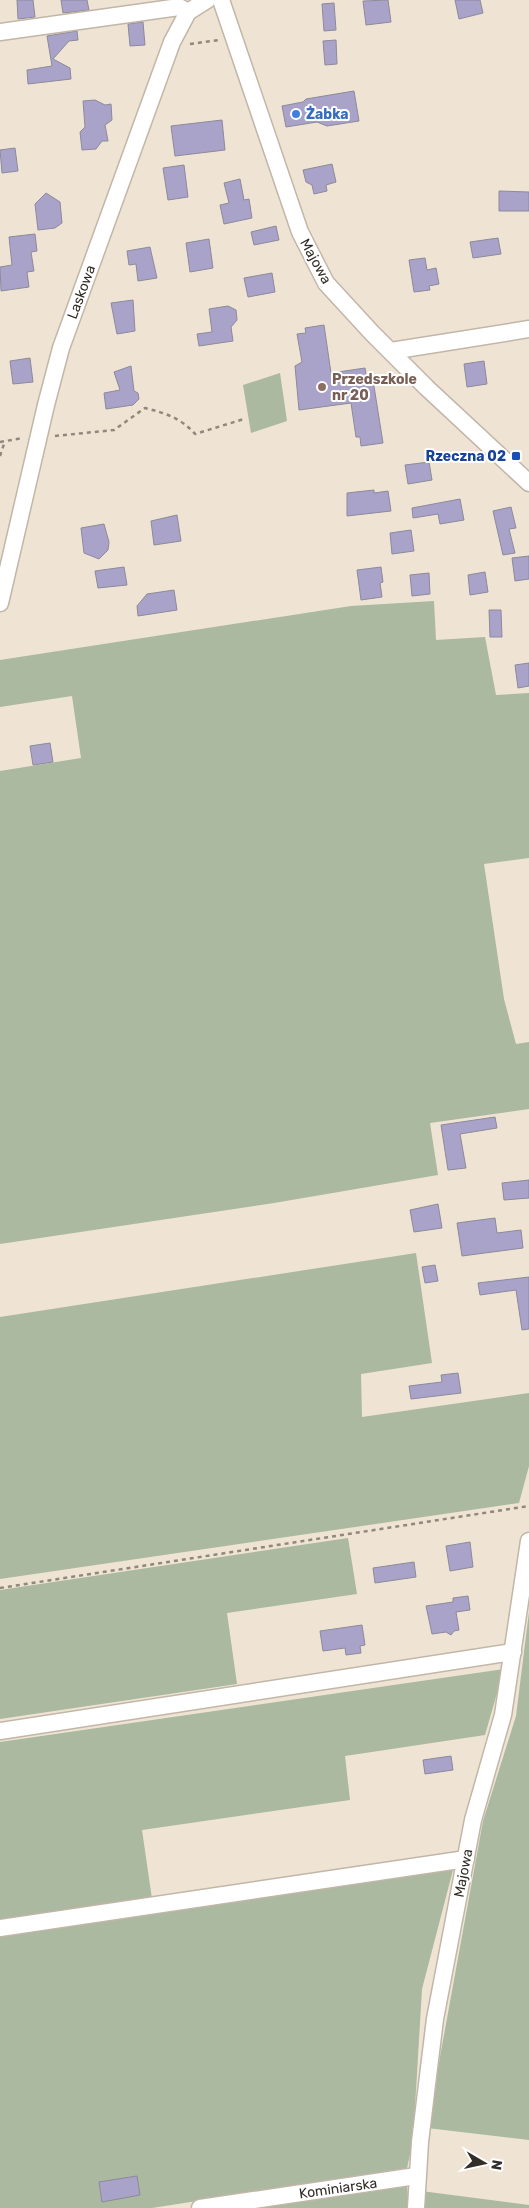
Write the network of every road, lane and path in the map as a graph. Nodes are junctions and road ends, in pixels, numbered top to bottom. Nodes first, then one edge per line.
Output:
1 (207, 0) edge
2 (221, 0) edge
3 (188, 12) junction
4 (0, 32) edge
5 (235, 39) junction
6 (169, 49) junction
7 (529, 329) edge
8 (391, 351) junction
9 (244, 419) dead end
10 (52, 431) dead end
11 (25, 438) dead end
12 (5, 441) junction
13 (0, 442) edge
14 (0, 456) edge
15 (529, 483) edge
16 (4, 573) edge
17 (0, 603) edge
18 (529, 1506) edge
19 (529, 1541) edge
20 (0, 1588) edge
21 (512, 1652) junction
22 (0, 1731) edge
23 (466, 1859) junction
24 (0, 1928) edge
25 (416, 2176) junction
26 (200, 2208) edge
27 (416, 2208) edge

1 - 3 street
2 - 5 street, Majowa
3 - 4 street
3 - 6 street, Laskowa
5 - 6 path
5 - 8 street, Majowa
6 - 16 street, Laskowa
7 - 8 street
8 - 15 street, Majowa
9 - 10 path
11 - 12 path
12 - 13 path
12 - 14 path
16 - 17 street, Laskowa
18 - 20 path
19 - 21 street, Majowa
21 - 22 street
21 - 23 street, Majowa
23 - 24 street
23 - 25 street, Majowa
25 - 26 street, Kominiarska
25 - 27 street, Majowa

